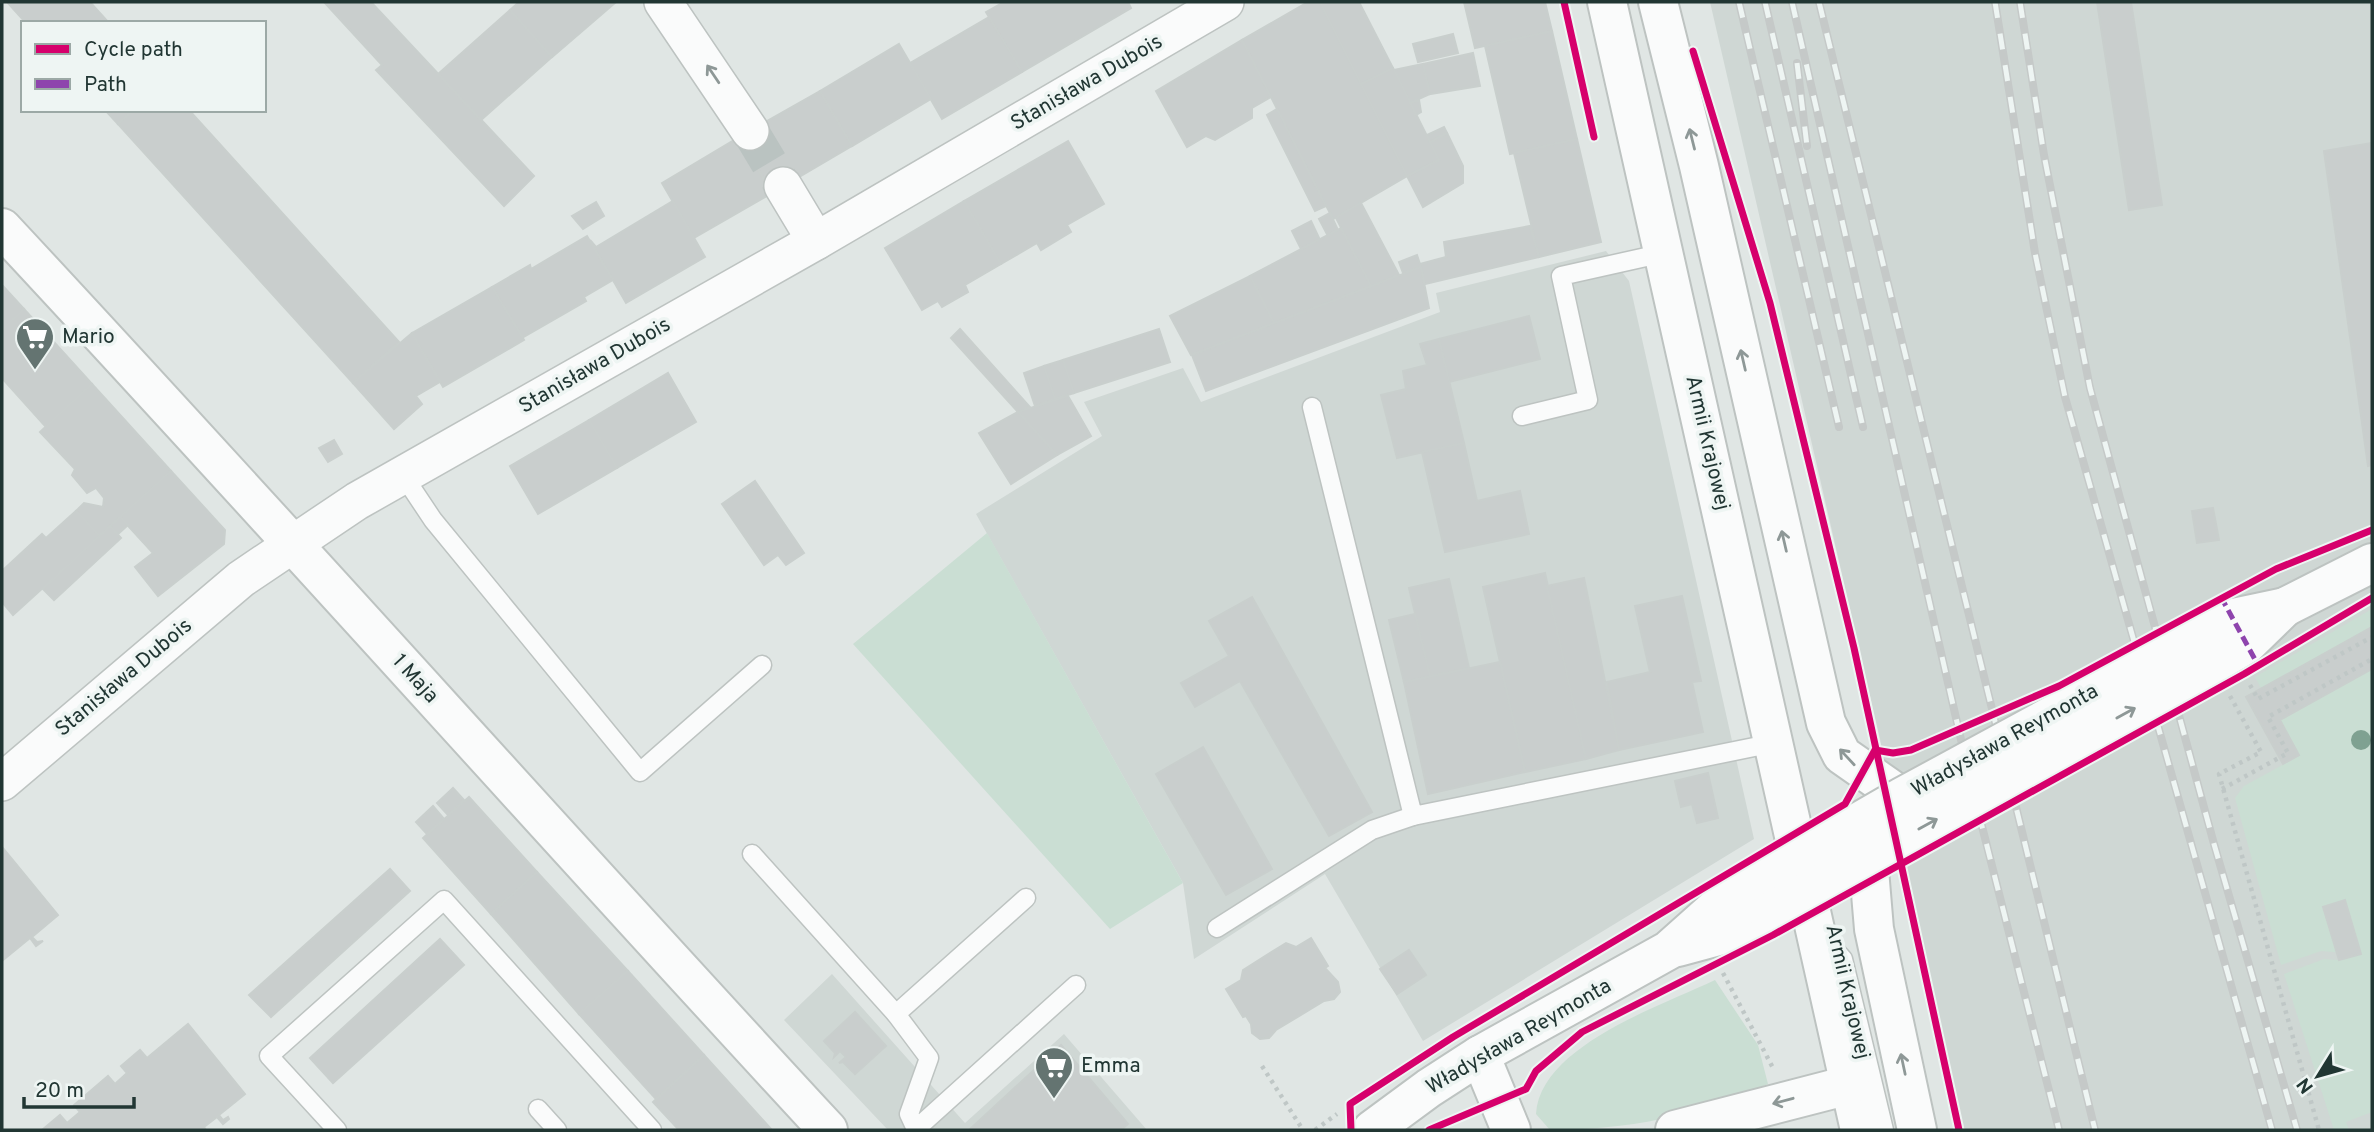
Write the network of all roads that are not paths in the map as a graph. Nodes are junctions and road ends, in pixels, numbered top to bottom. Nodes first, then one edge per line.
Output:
1 (663, 2) edge
2 (1225, 2) edge
3 (1607, 2) edge
4 (1658, 2) edge
5 (750, 131) tunnel mouth
6 (783, 186) tunnel mouth
7 (2, 228) edge
8 (816, 240) junction
9 (1664, 253) junction
10 (1311, 407) dead end
11 (1521, 416) dead end
12 (404, 475) junction
13 (293, 542) junction
14 (2372, 563) edge
15 (2206, 650) junction
16 (762, 665) dead end
17 (1774, 743) junction
18 (2, 782) edge
19 (1902, 797) junction
20 (1413, 816) junction
21 (752, 854) dead end
22 (1868, 858) junction
23 (1764, 896) junction
24 (1026, 898) dead end
25 (1217, 928) dead end
26 (1814, 928) junction
27 (1076, 985) dead end
28 (896, 1014) junction
29 (1480, 1055) junction
30 (1849, 1085) junction
31 (538, 1109) dead end
32 (1357, 1121) edge
33 (337, 1130) edge
34 (557, 1130) edge
35 (652, 1130) edge
36 (828, 1130) edge
37 (916, 1130) edge
38 (1511, 1130) edge
39 (1675, 1130) edge
40 (1860, 1130) edge
41 (1884, 1130) edge
42 (1917, 1130) edge

5 -> 1 street
2 - 8 street, Stanisława Dubois
3 - 9 street, Armii Krajowej
19 -> 4 street
6 - 8 street
7 - 13 street, 1 Maja
8 - 12 street, Stanisława Dubois
9 - 11 lane
9 - 17 street, Armii Krajowej
10 - 20 lane
12 - 13 street, Stanisława Dubois
12 - 16 lane
13 - 18 street, Stanisława Dubois
13 - 36 street, 1 Maja
14 - 15 street, Władysława Reymonta
15 - 19 street, Władysława Reymonta, bridge
22 -> 15 street, Władysława Reymonta, bridge
17 - 20 lane
17 - 26 street, Armii Krajowej
19 - 23 street, Władysława Reymonta, bridge
20 - 25 lane
21 - 28 lane
22 - 23 street, Władysława Reymonta, bridge
42 -> 22 street
23 - 29 street, Władysława Reymonta
24 - 28 lane
26 - 30 street, Armii Krajowej
26 - 41 lane
27 - 37 lane
28 - 37 lane
29 - 32 street, Władysława Reymonta
29 - 38 street
30 -> 39 street
30 - 40 street, Armii Krajowej
31 - 34 lane
33 - 35 lane

